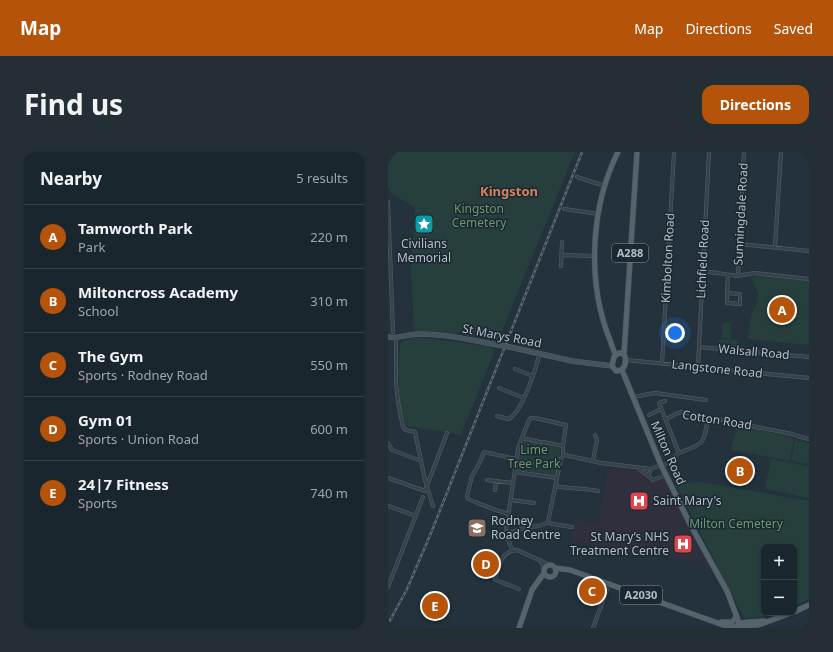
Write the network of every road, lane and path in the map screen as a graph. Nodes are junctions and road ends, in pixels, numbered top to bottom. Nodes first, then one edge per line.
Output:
1 (618, 152) edge
2 (637, 152) edge
3 (674, 152) edge
4 (709, 152) edge
5 (744, 152) edge
6 (780, 152) edge
7 (576, 177) dead end
8 (605, 186) junction
9 (388, 202) edge
10 (564, 209) dead end
11 (599, 214) junction
12 (562, 242) dead end
13 (740, 244) junction
14 (775, 248) junction
15 (809, 251) edge
16 (562, 255) junction
17 (594, 256) junction
18 (561, 266) dead end
19 (703, 271) junction
20 (728, 275) junction
21 (738, 276) junction
22 (809, 278) edge
23 (727, 293) junction
24 (393, 332) dead end
25 (388, 337) edge
26 (396, 338) junction
27 (699, 347) junction
28 (540, 353) junction
29 (624, 354) junction
30 (616, 355) junction
31 (809, 357) edge
32 (626, 360) junction
33 (662, 364) junction
34 (612, 366) junction
35 (698, 367) junction
36 (516, 369) dead end
37 (622, 370) junction
38 (533, 376) junction
39 (809, 378) edge
40 (498, 388) dead end
41 (503, 390) junction
42 (502, 395) dead end
43 (633, 397) junction
44 (524, 398) junction
45 (706, 400) dead end
46 (665, 401) dead end
47 (661, 409) junction
48 (649, 415) dead end
49 (498, 416) dead end
50 (708, 417) junction
51 (666, 419) junction
52 (447, 433) dead end
53 (595, 435) dead end
54 (522, 438) junction
55 (809, 439) edge
56 (388, 442) edge
57 (563, 446) junction
58 (679, 453) junction
59 (565, 455) junction
60 (516, 459) junction
61 (593, 460) junction
62 (421, 462) junction
63 (634, 466) junction
64 (662, 466) junction
65 (651, 469) junction
66 (515, 472) junction
67 (666, 475) junction
68 (648, 476) junction
69 (388, 478) edge
70 (557, 478) junction
71 (487, 480) dead end
72 (496, 481) junction
73 (513, 484) junction
74 (427, 486) junction
75 (556, 486) junction
76 (495, 490) dead end
77 (598, 491) dead end
78 (423, 497) dead end
79 (511, 500) junction
80 (534, 503) dead end
81 (388, 506) edge
82 (433, 506) dead end
83 (509, 514) junction
84 (416, 516) junction
85 (548, 523) junction
86 (572, 527) dead end
87 (506, 534) junction
88 (512, 550) junction
89 (540, 560) junction
90 (550, 565) junction
91 (555, 570) junction
92 (544, 571) junction
93 (388, 576) edge
94 (550, 577) junction
95 (392, 578) junction
96 (536, 584) junction
97 (608, 584) junction
98 (388, 588) edge
99 (519, 589) dead end
100 (809, 605) edge
101 (797, 611) edge
102 (736, 612) junction
103 (784, 616) edge
104 (777, 619) junction
105 (716, 622) junction
106 (740, 626) edge
107 (728, 627) edge
108 (519, 628) edge
109 (592, 628) edge
110 (761, 628) edge

1 - 8 main road
2 - 29 main road, A288
3 - 33 street, Kimbolton Road
4 - 19 street, Lichfield Road
5 - 13 street, Sunningdale Road
6 - 14 street
7 - 8 street
8 - 11 main road
9 - 24 street
10 - 11 street
11 - 17 main road
12 - 16 street
13 - 14 street
13 - 21 street, Sunningdale Road
14 - 15 street
16 - 17 street
16 - 18 street
17 - 30 main road
19 - 20 street
19 - 27 street, Lichfield Road
20 - 21 street
20 - 23 street
21 - 22 street
23 - 23 street
25 - 26 street, St Marys Road
26 - 28 street, St Marys Road, bridge
26 - 62 street
27 - 31 street, Walsall Road
27 - 35 street, Lichfield Road
28 - 34 street, St Marys Road
28 - 38 street
29 - 30 main road
29 - 32 main road
30 - 34 main road
32 - 33 street, Langstone Road
32 - 37 main road
33 - 35 street, Langstone Road
34 - 37 main road
35 - 39 street, Langstone Road
36 - 38 street
37 - 43 main road, Milton Road
38 - 44 street
40 - 41 street
41 - 42 street
41 - 44 street
43 - 45 street
43 - 64 main road, Milton Road
44 - 49 street
46 - 47 street
47 - 48 street
47 - 51 street
50 - 51 street, Cotton Road
50 - 55 street, Cotton Road
50 - 58 street
51 - 58 street, Cotton Road
52 - 74 street
53 - 61 street
54 - 57 street
54 - 57 street
54 - 60 street
56 - 62 street
57 - 59 street
58 - 64 street
59 - 61 street
59 - 70 street
60 - 66 street
60 - 83 street
61 - 63 street
62 - 74 street
63 - 65 street
63 - 68 street
64 - 65 street
64 - 67 main road, Milton Road
65 - 68 street
66 - 70 street
66 - 73 street
67 - 68 street
67 - 102 main road, Milton Road
69 - 74 street
70 - 75 street
71 - 72 street
72 - 73 street
72 - 76 street
73 - 79 street
74 - 82 street
75 - 77 street
75 - 85 street
78 - 84 street
79 - 80 street
79 - 83 street
81 - 84 street
83 - 87 street
84 - 95 street
85 - 86 street
85 - 87 street
87 - 88 street
88 - 89 street
88 - 99 street
89 - 90 street
89 - 92 street
90 - 91 main road, A2030
90 - 92 main road
91 - 94 main road
91 - 97 main road, A2030
92 - 94 main road
92 - 96 main road
93 - 95 street
94 - 96 main road
95 - 98 street
96 - 108 main road
97 - 105 main road, A2030
97 - 109 street
100 - 101 main road
102 - 105 main road, A2030
102 - 106 main road, Milton Road
103 - 104 main road, A2030
104 - 106 main road, A2030
104 - 110 main road
105 - 106 main road, A2030
105 - 107 main road, A2030
106 - 107 main road, A2030

